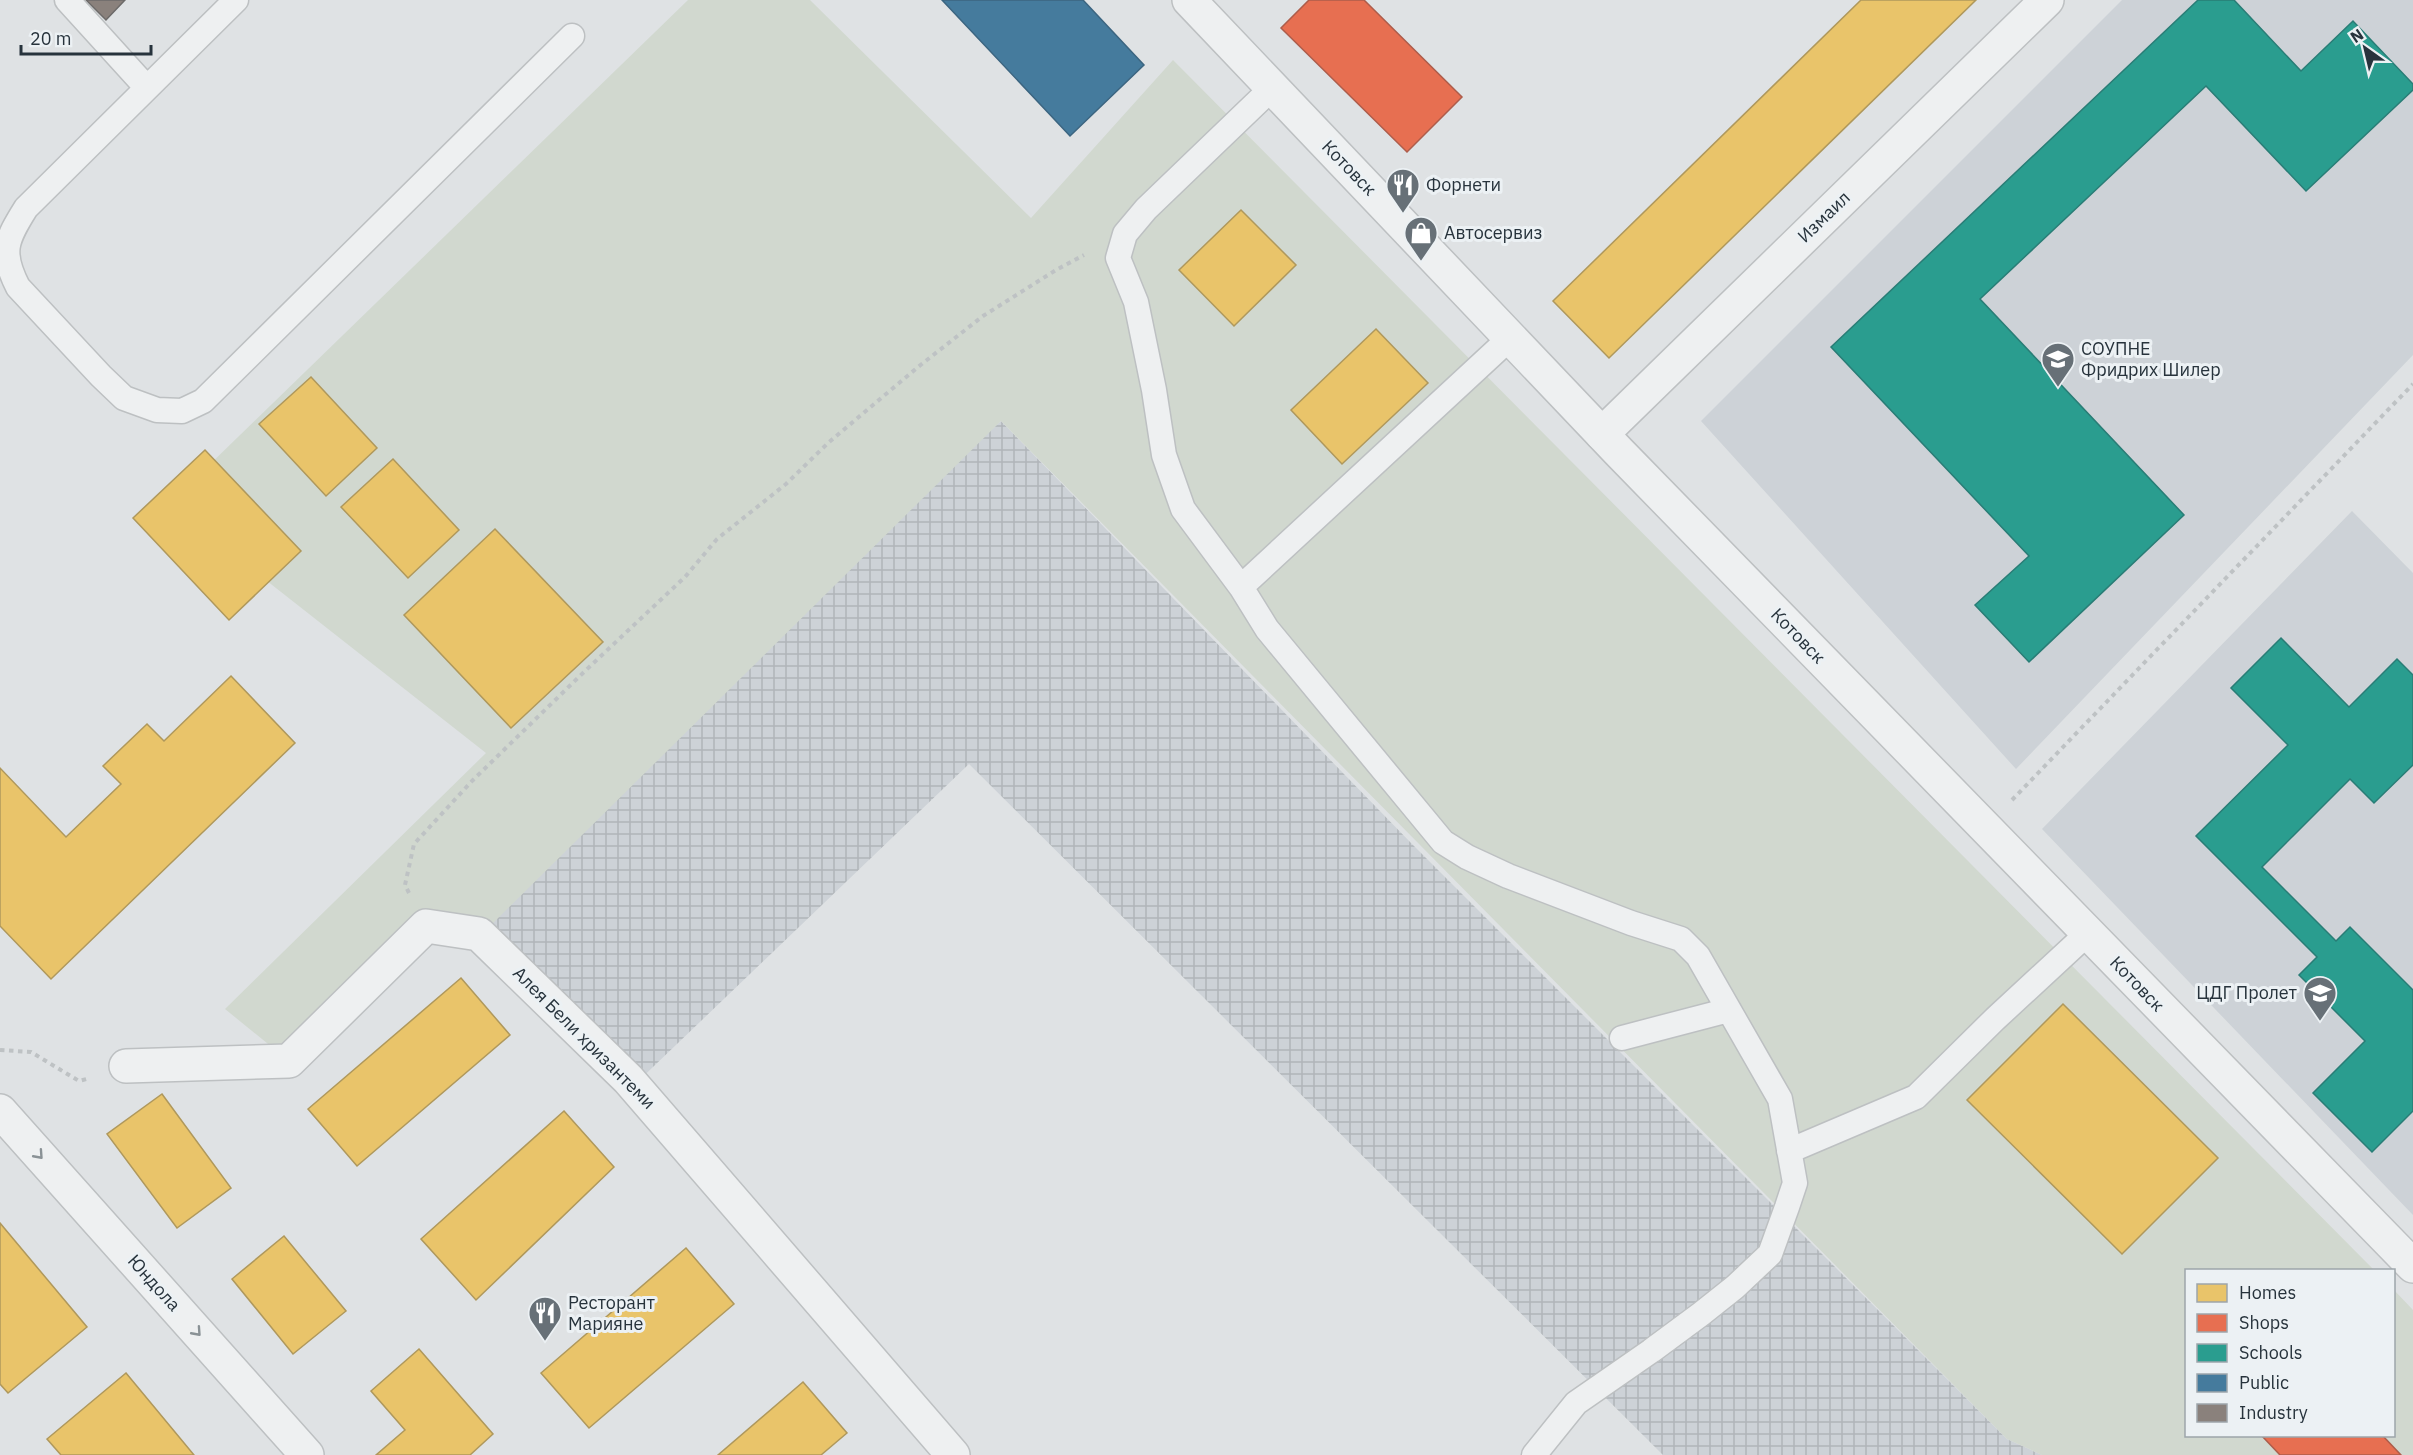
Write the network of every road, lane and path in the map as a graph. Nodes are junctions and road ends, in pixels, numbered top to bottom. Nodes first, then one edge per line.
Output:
1 (67, 0) edge
2 (236, 0) edge
3 (1189, 0) edge
4 (2047, 0) edge
5 (572, 36) dead end
6 (147, 88) junction
7 (1272, 88) junction
8 (1125, 234) junction
9 (1510, 338) junction
10 (2413, 384) edge
11 (1602, 434) junction
12 (1241, 587) junction
13 (1986, 828) junction
14 (426, 926) junction
15 (2088, 933) junction
16 (1729, 1010) junction
17 (1622, 1038) dead end
18 (0, 1050) edge
19 (126, 1066) joint
20 (0, 1111) edge
21 (1789, 1151) junction
22 (2413, 1266) edge
23 (307, 1455) edge
24 (953, 1455) edge
25 (1534, 1455) edge

1 - 6 lane
2 - 6 lane
3 - 7 street, Котовск
4 - 11 street, Измаил
5 - 6 lane
7 - 8 lane
7 - 9 street, Котовск
8 - 12 lane
8 - 14 path
9 - 11 street, Котовск
9 - 12 lane
10 - 13 path
11 - 13 street, Котовск
12 - 16 lane
13 - 15 street, Котовск
14 - 19 street
14 - 24 street, Алея Бели хризантеми
15 - 21 lane
15 - 22 street, Котовск
16 - 17 lane
16 - 21 lane
18 - 19 path
20 -> 23 street, Юндола
21 - 25 lane

